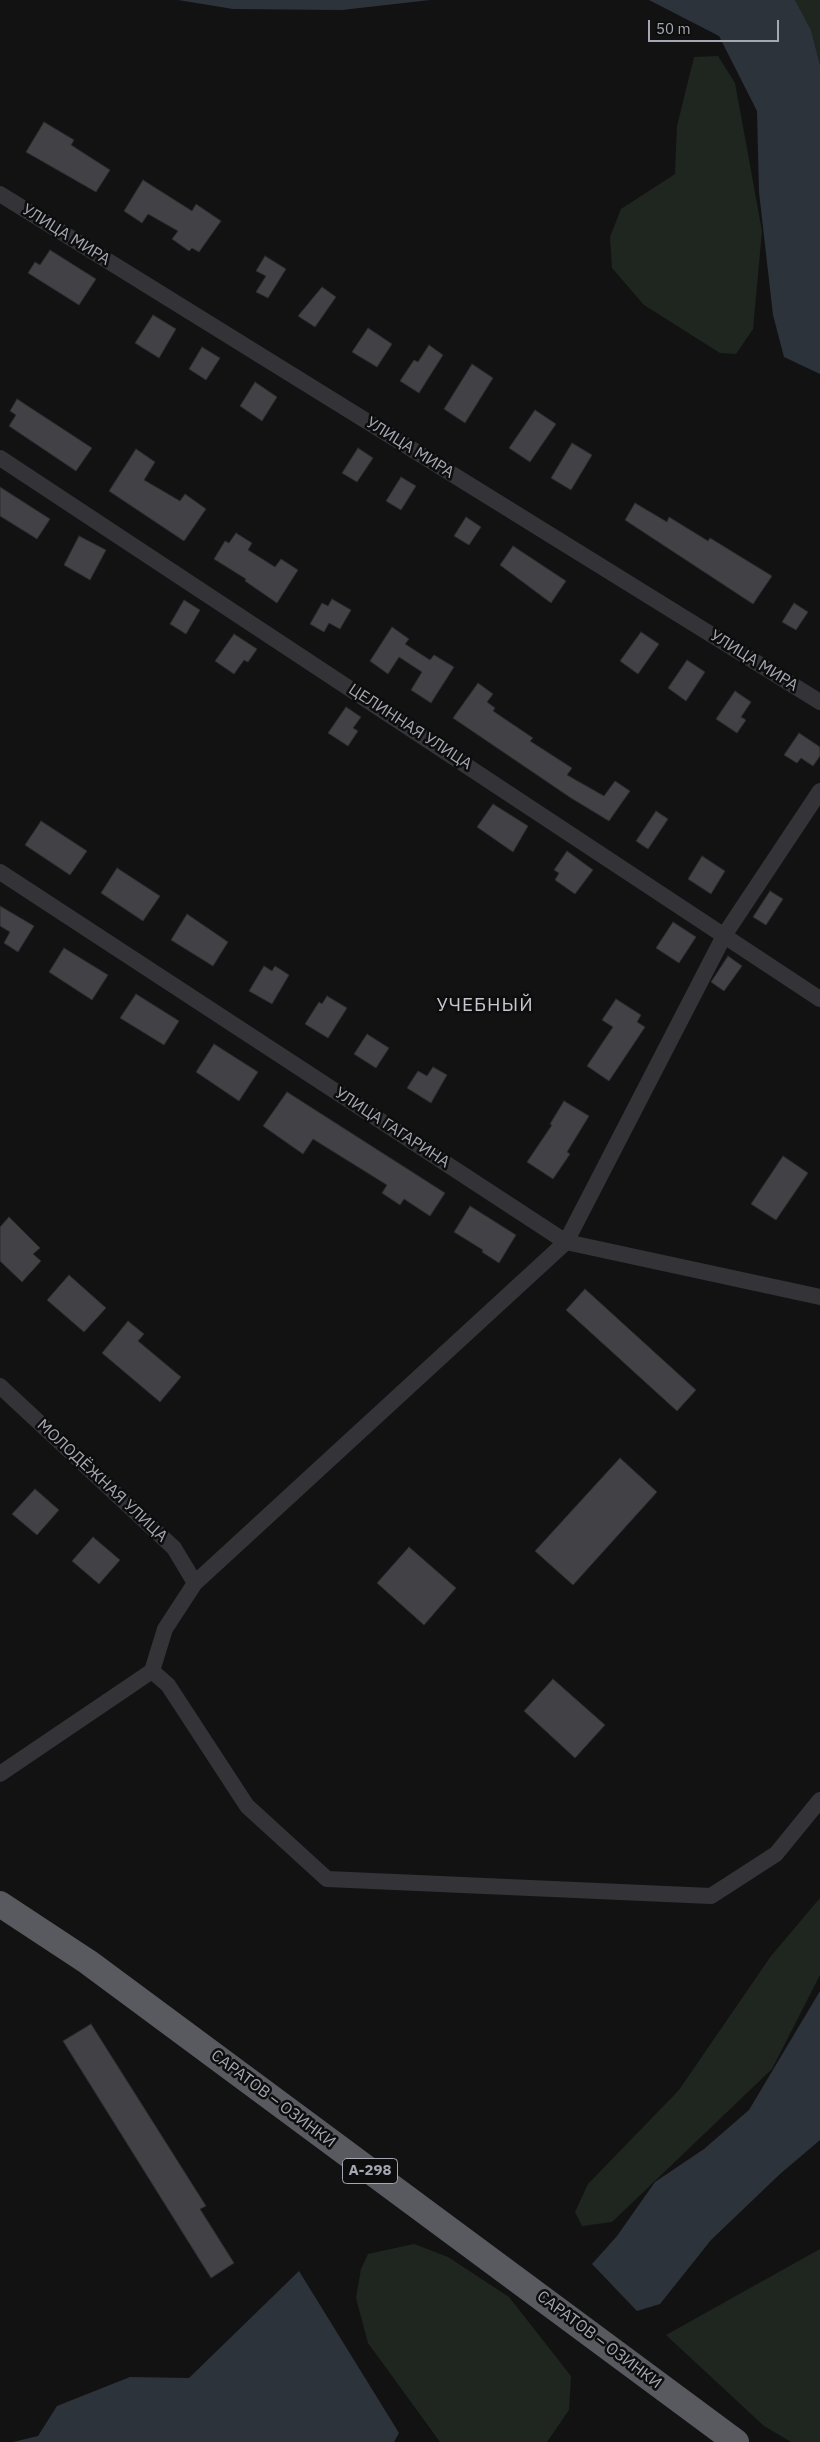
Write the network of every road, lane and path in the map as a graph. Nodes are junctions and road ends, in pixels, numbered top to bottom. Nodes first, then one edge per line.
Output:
1 (0, 194) edge
2 (0, 458) edge
3 (820, 702) edge
4 (820, 791) edge
5 (0, 872) edge
6 (725, 934) junction
7 (820, 999) edge
8 (566, 1242) junction
9 (820, 1297) edge
10 (0, 1386) edge
11 (195, 1583) junction
12 (152, 1671) junction
13 (0, 1774) edge
14 (820, 1800) edge
15 (0, 1904) edge
16 (736, 2442) edge

1 - 3 street, УЛИЦА МИРА
2 - 6 street, ЦЕЛИННАЯ УЛИЦА
4 - 6 street
5 - 8 street, УЛИЦА ГАГАРИНА
6 - 7 street, ЦЕЛИННАЯ УЛИЦА
6 - 8 street
8 - 9 street, УЛИЦА ГАГАРИНА
8 - 11 street
10 - 11 street, МОЛОДЁЖНАЯ УЛИЦА
11 - 12 street
12 - 13 street
12 - 14 street
15 - 16 highway, САРАТОВ – ОЗИНКИ / А-298

